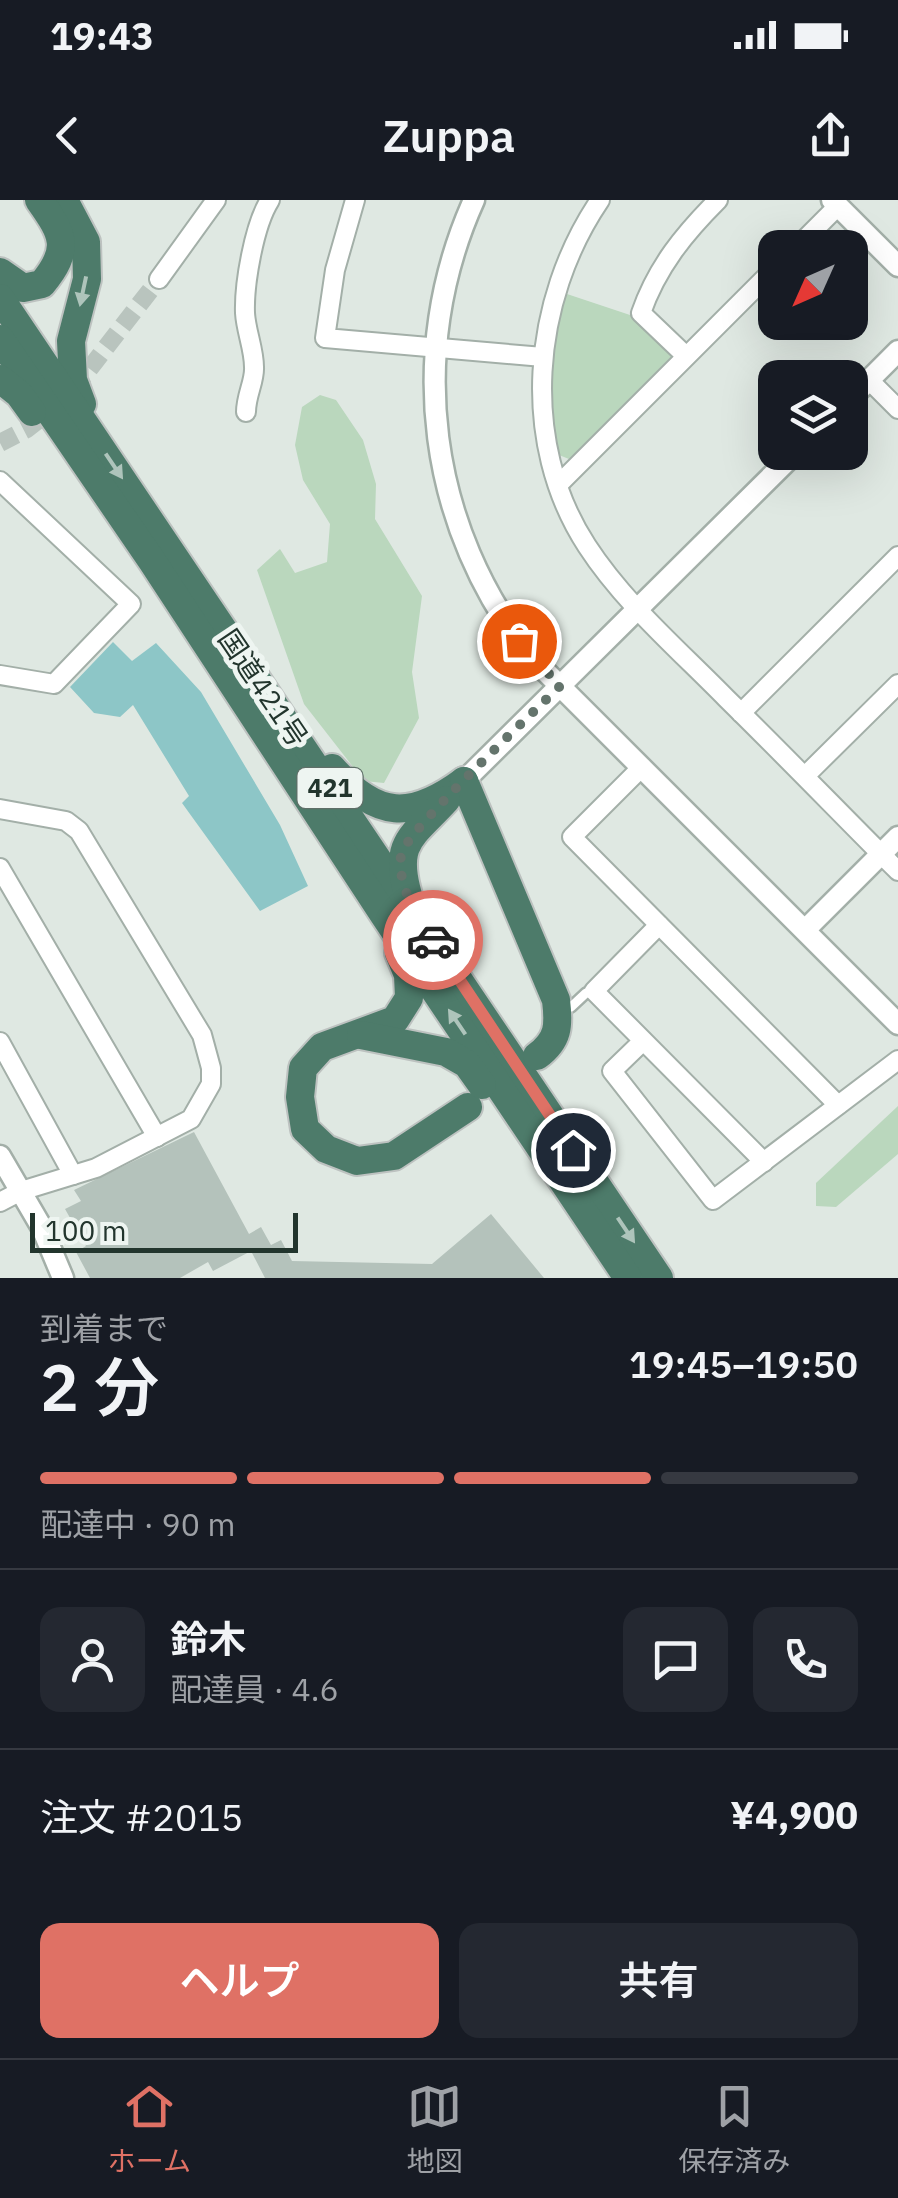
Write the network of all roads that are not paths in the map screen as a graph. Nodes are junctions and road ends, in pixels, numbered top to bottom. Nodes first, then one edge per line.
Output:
1 (39, 200) edge
2 (64, 200) edge
3 (216, 200) edge
4 (270, 200) edge
5 (355, 200) edge
6 (474, 200) edge
7 (600, 200) edge
8 (718, 200) edge
9 (835, 203) edge
10 (812, 230) edge
11 (898, 266) edge
12 (0, 272) edge
13 (159, 278) tunnel mouth
14 (758, 285) edge
15 (0, 298) edge
16 (0, 339) edge
17 (434, 348) junction
18 (898, 351) edge
19 (686, 356) junction
20 (543, 357) junction
21 (0, 379) edge
22 (869, 380) joint
23 (898, 409) edge
24 (246, 412) dead end
25 (92, 433) junction
26 (778, 470) edge
27 (94, 479) junction
28 (0, 481) edge
29 (559, 484) junction
30 (898, 556) edge
31 (638, 609) junction
32 (253, 675) junction
33 (0, 676) edge
34 (898, 684) edge
35 (560, 686) junction
36 (741, 712) junction
37 (642, 767) junction
38 (805, 776) junction
39 (464, 781) junction
40 (0, 809) edge
41 (898, 836) edge
42 (880, 854) junction
43 (0, 868) edge
44 (898, 872) edge
45 (413, 910) junction
46 (384, 914) junction
47 (659, 926) junction
48 (805, 930) junction
49 (594, 991) junction
50 (571, 1007) dead end
51 (898, 1024) edge
52 (354, 1034) junction
53 (643, 1041) junction
54 (0, 1042) edge
55 (537, 1056) dead end
56 (898, 1060) edge
57 (838, 1105) junction
58 (468, 1106) dead end
59 (157, 1137) junction
60 (0, 1156) edge
61 (550, 1159) junction
62 (764, 1162) junction
63 (73, 1175) junction
64 (20, 1191) junction
65 (0, 1202) edge
66 (63, 1278) edge
67 (628, 1278) edge
68 (659, 1278) edge

1 - 12 highway
2 -> 25 highway, 421
3 - 13 street
4 - 24 street
5 - 17 street
6 - 17 street
7 - 20 street
8 - 19 street
9 - 10 street
9 - 11 street
14 - 19 street
15 - 25 highway, 国道421号 / 421
16 - 27 highway, 国道421号 / 421
17 - 20 street
17 - 35 street
18 - 22 street
19 - 29 street
20 - 29 street
21 - 27 highway
22 - 23 street
25 -> 32 highway, 国道421号 / 421
26 - 31 street
27 - 46 highway, 国道421号 / 421
28 - 33 street
29 - 31 street
30 - 36 street
31 - 35 street
31 - 36 street
32 - 39 highway
32 - 45 highway, 国道421号 / 421
34 - 38 street
35 - 37 street
35 - 39 street
36 - 38 street
37 - 47 street
37 - 48 street
38 - 42 street
39 - 45 highway
39 - 55 highway
40 - 59 street
41 - 42 street
42 - 44 street
42 - 48 street
43 - 59 street
45 -> 68 highway, 国道421号 / 421
46 - 52 highway
61 -> 46 highway, 国道421号 / 421
47 - 49 street
47 - 57 street
48 - 51 street
49 - 50 lane
49 - 53 street
52 - 58 highway
52 - 61 highway
53 - 62 street
53 - 62 street
54 - 63 street
56 - 57 street
57 - 62 street
59 - 63 street
60 - 64 street
61 - 67 highway, 国道421号 / 421
63 - 64 street
64 - 65 street
64 - 66 street

